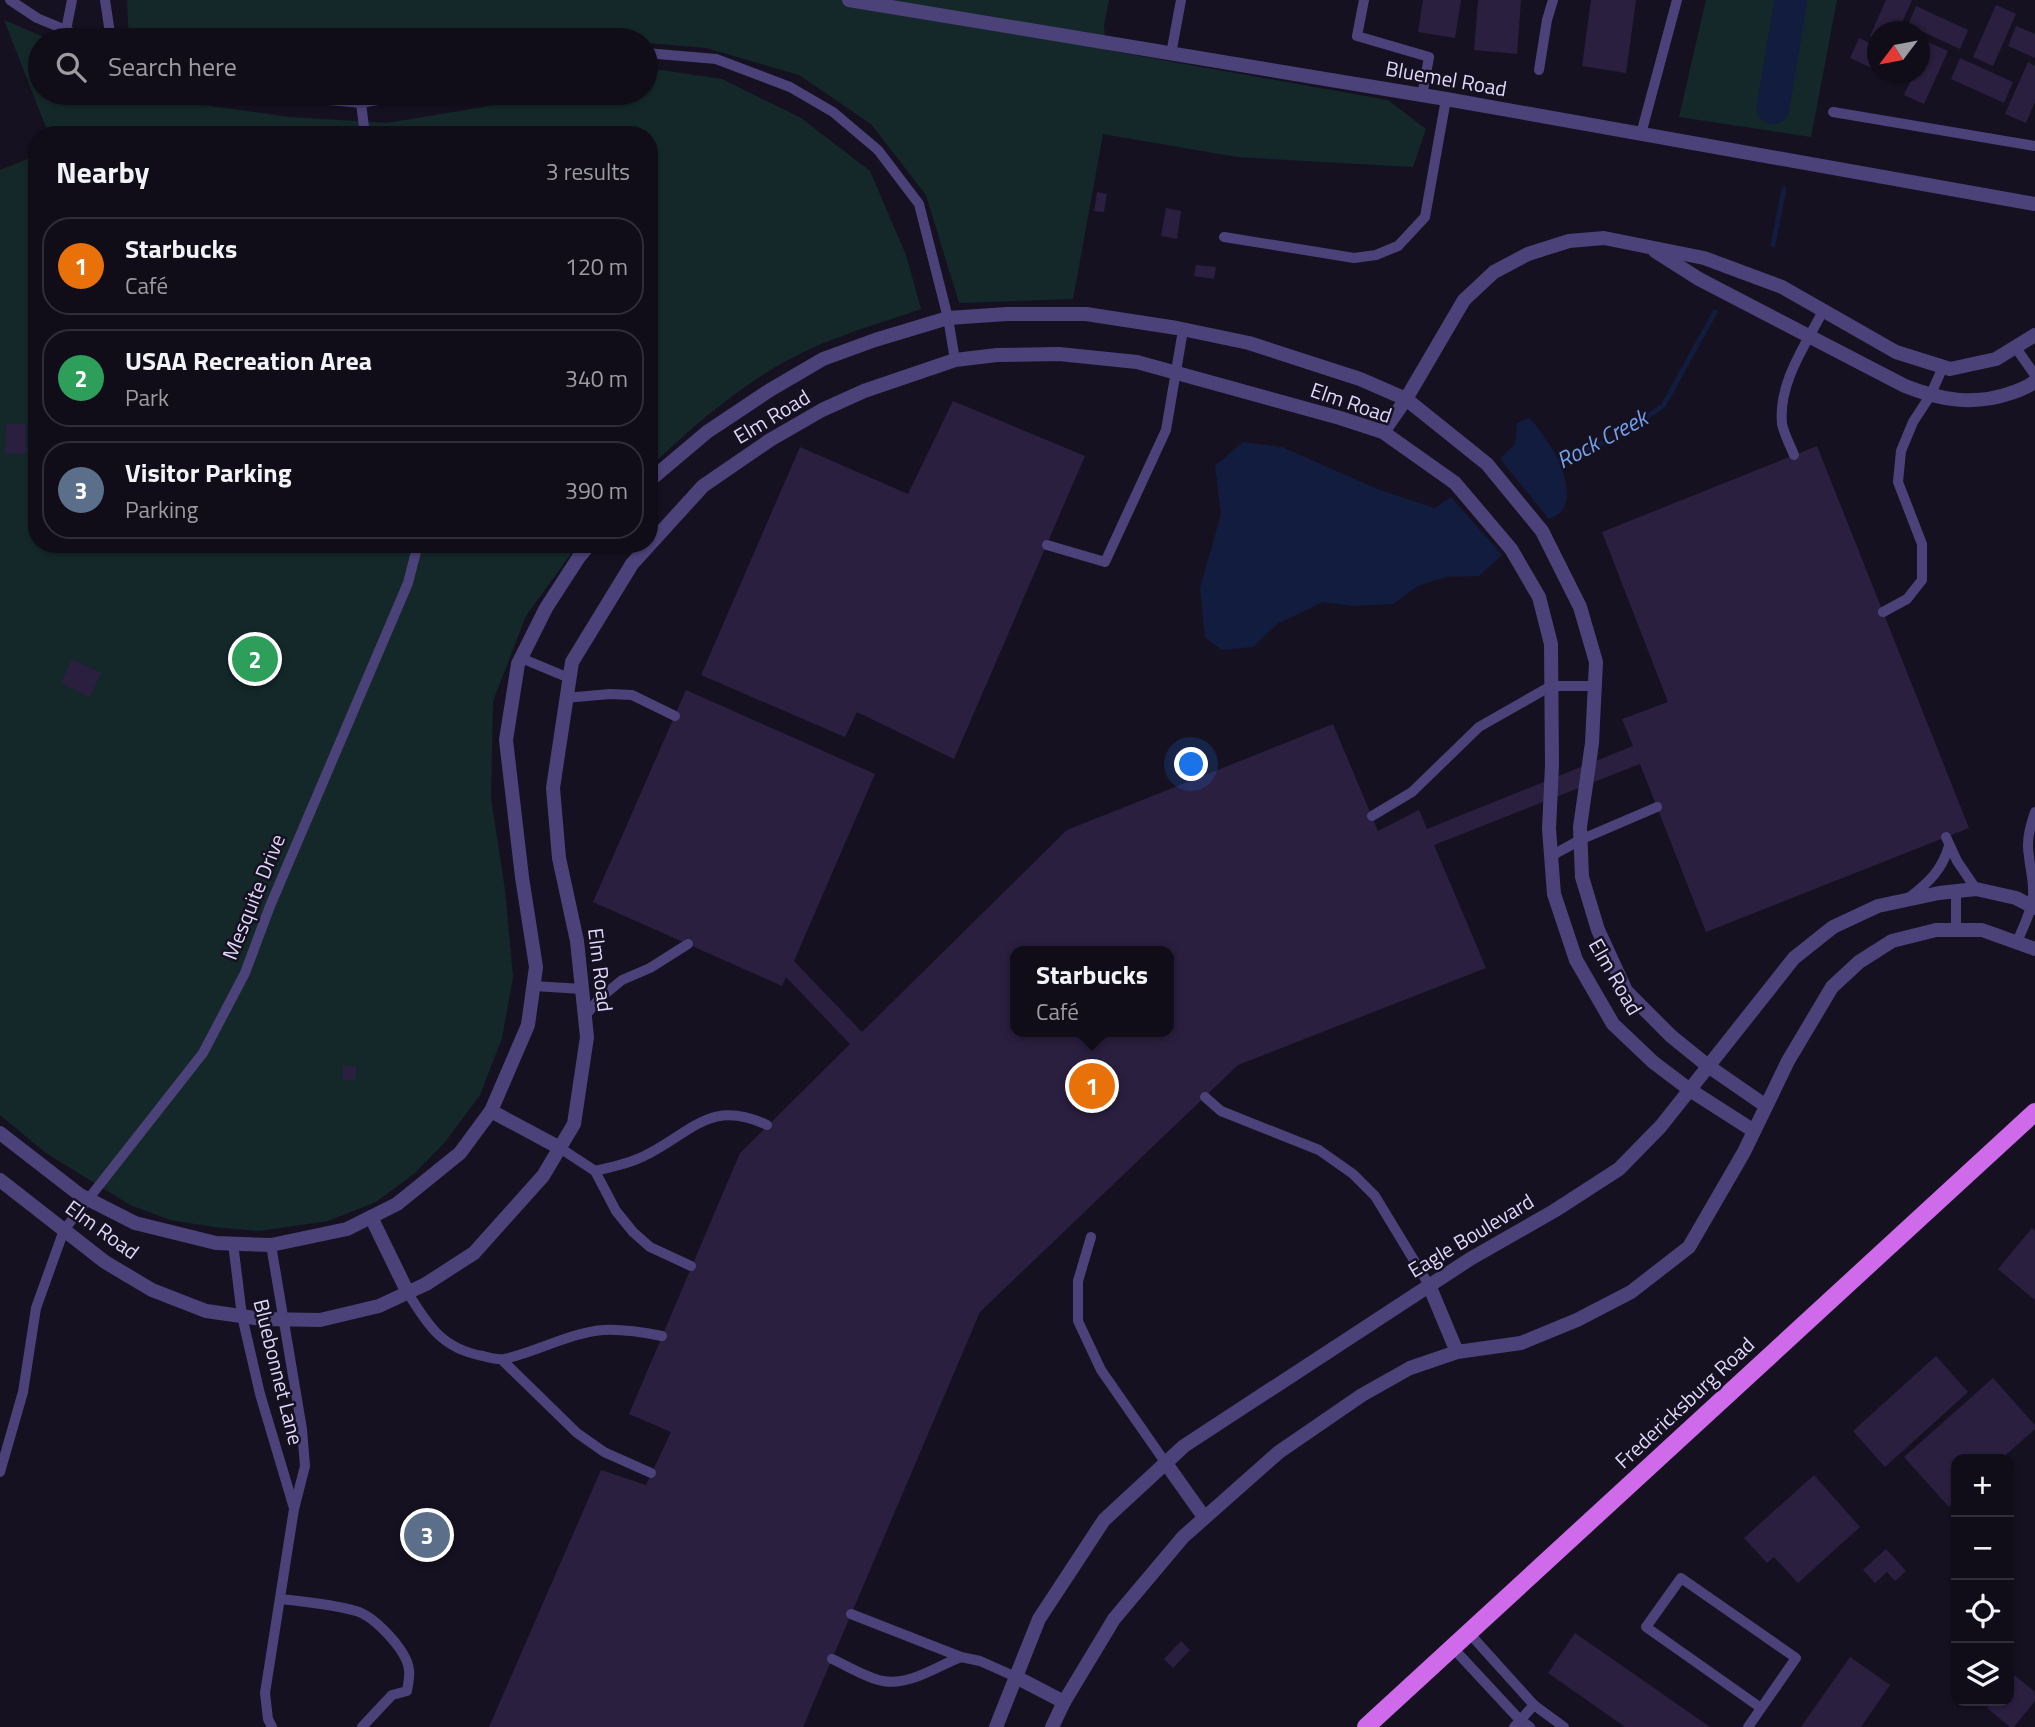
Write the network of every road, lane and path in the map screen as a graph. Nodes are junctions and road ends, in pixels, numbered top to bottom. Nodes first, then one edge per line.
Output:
1 (10, 0) edge
2 (72, 0) edge
3 (105, 0) edge
4 (849, 0) edge
5 (1181, 0) edge
6 (1364, 0) edge
7 (1553, 0) edge
8 (1677, 0) edge
9 (61, 28) edge
10 (66, 28) edge
11 (109, 28) edge
12 (658, 54) edge
13 (1171, 54) junction
14 (1539, 70) dead end
15 (1422, 96) junction
16 (1446, 99) junction
17 (361, 105) edge
18 (1833, 112) dead end
19 (364, 126) edge
20 (1641, 134) junction
21 (2035, 146) edge
22 (2035, 204) edge
23 (1224, 237) dead end
24 (1648, 246) junction
25 (1823, 311) junction
26 (948, 318) junction
27 (1183, 330) junction
28 (2035, 335) edge
29 (1810, 337) junction
30 (2015, 348) junction
31 (955, 360) junction
32 (1943, 367) junction
33 (1176, 373) junction
34 (2035, 375) edge
35 (2035, 382) edge
36 (1930, 396) junction
37 (1406, 399) junction
38 (1383, 432) junction
39 (1794, 455) dead end
40 (658, 473) edge
41 (658, 535) edge
42 (1047, 545) dead end
43 (416, 553) edge
44 (582, 553) edge
45 (642, 553) edge
46 (1884, 612) dead end
47 (521, 657) junction
48 (569, 678) junction
49 (1551, 686) junction
50 (1595, 686) junction
51 (565, 698) junction
52 (675, 716) dead end
53 (1657, 807) dead end
54 (2035, 813) edge
55 (1372, 816) dead end
56 (1580, 840) junction
57 (1551, 856) junction
58 (1976, 889) junction
59 (1956, 890) junction
60 (1905, 900) junction
61 (2033, 907) edge
62 (1956, 929) junction
63 (2017, 942) junction
64 (688, 944) dead end
65 (2035, 949) edge
66 (534, 986) junction
67 (582, 989) junction
68 (585, 1016) junction
69 (1708, 1066) junction
70 (1690, 1090) junction
71 (1205, 1097) dead end
72 (1766, 1106) junction
73 (491, 1111) junction
74 (2035, 1112) edge
75 (768, 1125) dead end
76 (1754, 1131) junction
77 (0, 1133) edge
78 (560, 1148) junction
79 (595, 1171) junction
80 (0, 1180) edge
81 (87, 1199) junction
82 (371, 1217) junction
83 (64, 1230) junction
84 (1091, 1237) dead end
85 (233, 1243) junction
86 (271, 1245) junction
87 (691, 1266) dead end
88 (1429, 1285) junction
89 (408, 1293) junction
90 (242, 1316) junction
91 (283, 1319) junction
92 (662, 1336) dead end
93 (1457, 1352) junction
94 (502, 1360) junction
95 (1165, 1462) junction
96 (0, 1472) edge
97 (651, 1473) dead end
98 (294, 1509) junction
99 (1204, 1517) junction
100 (281, 1600) junction
101 (851, 1614) dead end
102 (1469, 1633) junction
103 (1453, 1648) junction
104 (961, 1657) junction
105 (832, 1659) dead end
106 (1016, 1677) junction
107 (1064, 1702) junction
108 (1534, 1705) junction
109 (1761, 1708) junction
110 (1516, 1723) edge
111 (272, 1727) edge
112 (362, 1727) edge
113 (996, 1727) edge
114 (1052, 1727) edge
115 (1366, 1727) edge
116 (1530, 1727) edge
117 (1564, 1727) edge
118 (1748, 1727) edge

1 - 9 lane
2 - 10 lane
3 - 11 lane
4 - 13 street, Bluemel Road
5 - 13 lane
6 - 15 lane
7 - 14 lane
8 - 20 lane
12 - 26 lane
13 - 15 street, Bluemel Road
15 - 16 street, Bluemel Road
16 - 20 street, Bluemel Road
16 - 23 lane
17 - 19 lane
18 - 21 lane
20 - 22 street, Bluemel Road
24 - 25 street
24 - 29 street
24 - 37 street
25 - 29 lane
25 - 32 street
26 - 27 street, Elm Road
26 - 31 lane
26 - 40 street, Elm Road
27 - 33 lane
27 - 37 street, Elm Road
28 - 30 street
29 - 36 street
29 - 39 lane
30 - 32 street
30 - 34 lane
31 - 33 street, Elm Road
31 - 41 street, Elm Road
32 - 36 lane
33 - 38 street, Elm Road
33 - 42 lane
35 - 36 street
36 - 46 lane
37 - 38 street
37 - 50 street, Elm Road
38 - 49 street, Elm Road
43 - 81 lane, Mesquite Drive
44 - 47 street, Elm Road
45 - 48 street, Elm Road
47 - 48 lane
47 - 66 street, Elm Road
48 - 51 street, Elm Road
49 - 50 lane
49 - 55 lane
49 - 57 street, Elm Road
50 - 56 street, Elm Road
51 - 52 lane
51 - 67 street, Elm Road
53 - 56 lane
54 - 61 lane
56 - 57 lane
56 - 69 street, Elm Road
57 - 70 street, Elm Road
58 - 59 street, Eagle Boulevard
58 - 60 lane
58 - 61 street, Eagle Boulevard
59 - 60 street, Eagle Boulevard
59 - 62 lane
60 - 69 street, Eagle Boulevard
61 - 63 lane
62 - 63 street
62 - 72 street
63 - 65 street
64 - 68 lane
66 - 67 lane
66 - 73 street, Elm Road
67 - 68 street, Elm Road
68 - 78 street, Elm Road
69 - 70 street, Eagle Boulevard
69 - 72 street, Elm Road
70 - 76 street, Elm Road
70 - 88 street, Eagle Boulevard
71 - 88 lane
72 - 76 street
73 - 78 street
73 - 82 street, Elm Road
74 - 102 main road, Fredericksburg Road
75 - 79 lane
76 - 93 street
77 - 81 street, Elm Road
78 - 79 lane
78 - 89 street, Elm Road
79 - 87 lane
80 - 83 street, Elm Road
81 - 83 lane, Mesquite Drive
81 - 85 street, Elm Road
82 - 86 street, Elm Road
82 - 89 street
83 - 90 street, Elm Road
83 - 96 lane, Mesquite Drive
84 - 95 lane
85 - 86 street, Elm Road
85 - 90 lane, Bluebonnet Lane
86 - 91 lane, Bluebonnet Lane
88 - 93 street
88 - 95 street, Eagle Boulevard
89 - 91 street, Elm Road
89 - 94 lane
90 - 91 street, Elm Road
90 - 98 lane, Bluebonnet Lane
91 - 98 lane, Bluebonnet Lane
92 - 94 lane
93 - 99 street
94 - 97 lane
95 - 99 street
95 - 106 street, Eagle Boulevard
98 - 100 lane, Bluebonnet Lane
99 - 107 street
100 - 111 lane, Bluebonnet Lane
100 - 112 lane
101 - 104 lane
102 - 103 main road, Fredericksburg Road
102 - 108 lane
103 - 110 lane
103 - 115 main road, Fredericksburg Road
104 - 105 lane
104 - 106 lane
106 - 107 street
106 - 113 street, Eagle Boulevard
107 - 114 street
108 - 110 lane
108 - 117 lane
109 - 109 lane
109 - 118 lane
110 - 116 lane

